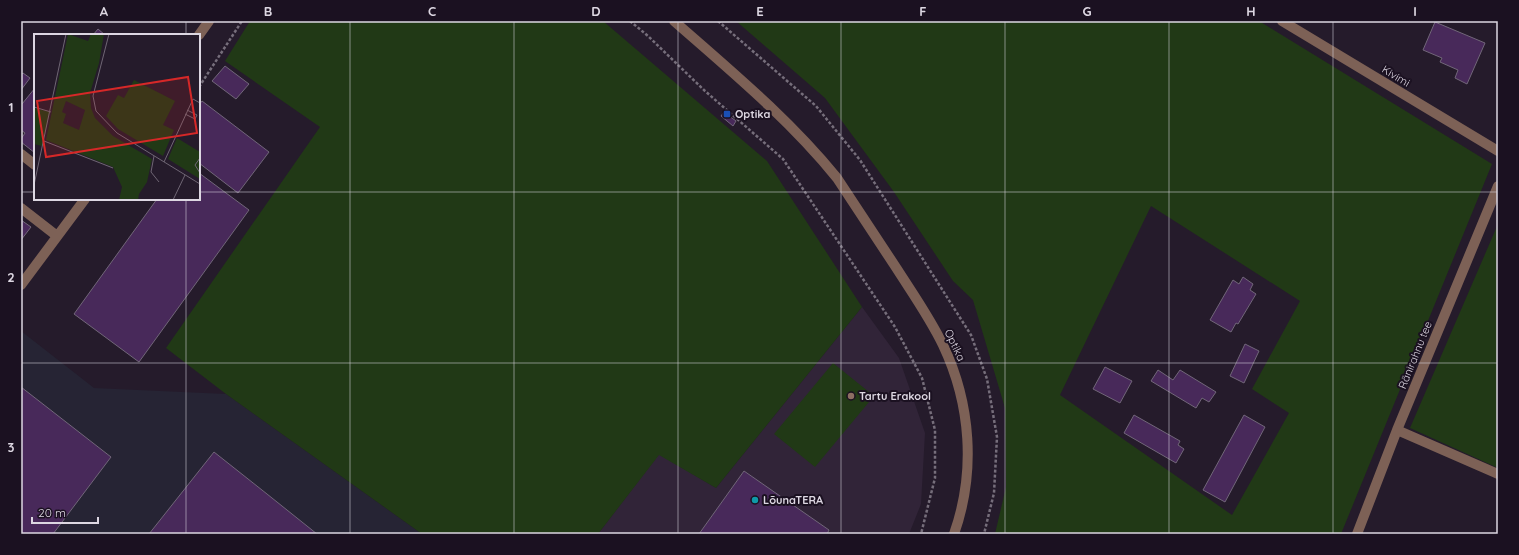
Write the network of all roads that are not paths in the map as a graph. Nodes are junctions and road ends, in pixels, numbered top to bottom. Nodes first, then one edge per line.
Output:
1 (209, 21) edge
2 (674, 21) edge
3 (1282, 21) edge
4 (200, 34) edge
5 (1498, 151) edge
6 (21, 154) edge
7 (34, 164) edge
8 (1498, 186) edge
9 (82, 200) edge
10 (21, 208) edge
11 (57, 236) junction
12 (21, 285) edge
13 (1397, 430) junction
14 (1498, 474) edge
15 (954, 534) edge
16 (1357, 534) edge

1 - 4 street
2 - 15 street, Optika
3 - 5 street, Kivimi
6 - 7 street
8 - 13 street, Ränirahnu tee
9 - 11 street
10 - 11 street
11 - 12 street
13 - 14 street
13 - 16 street, Ränirahnu tee

